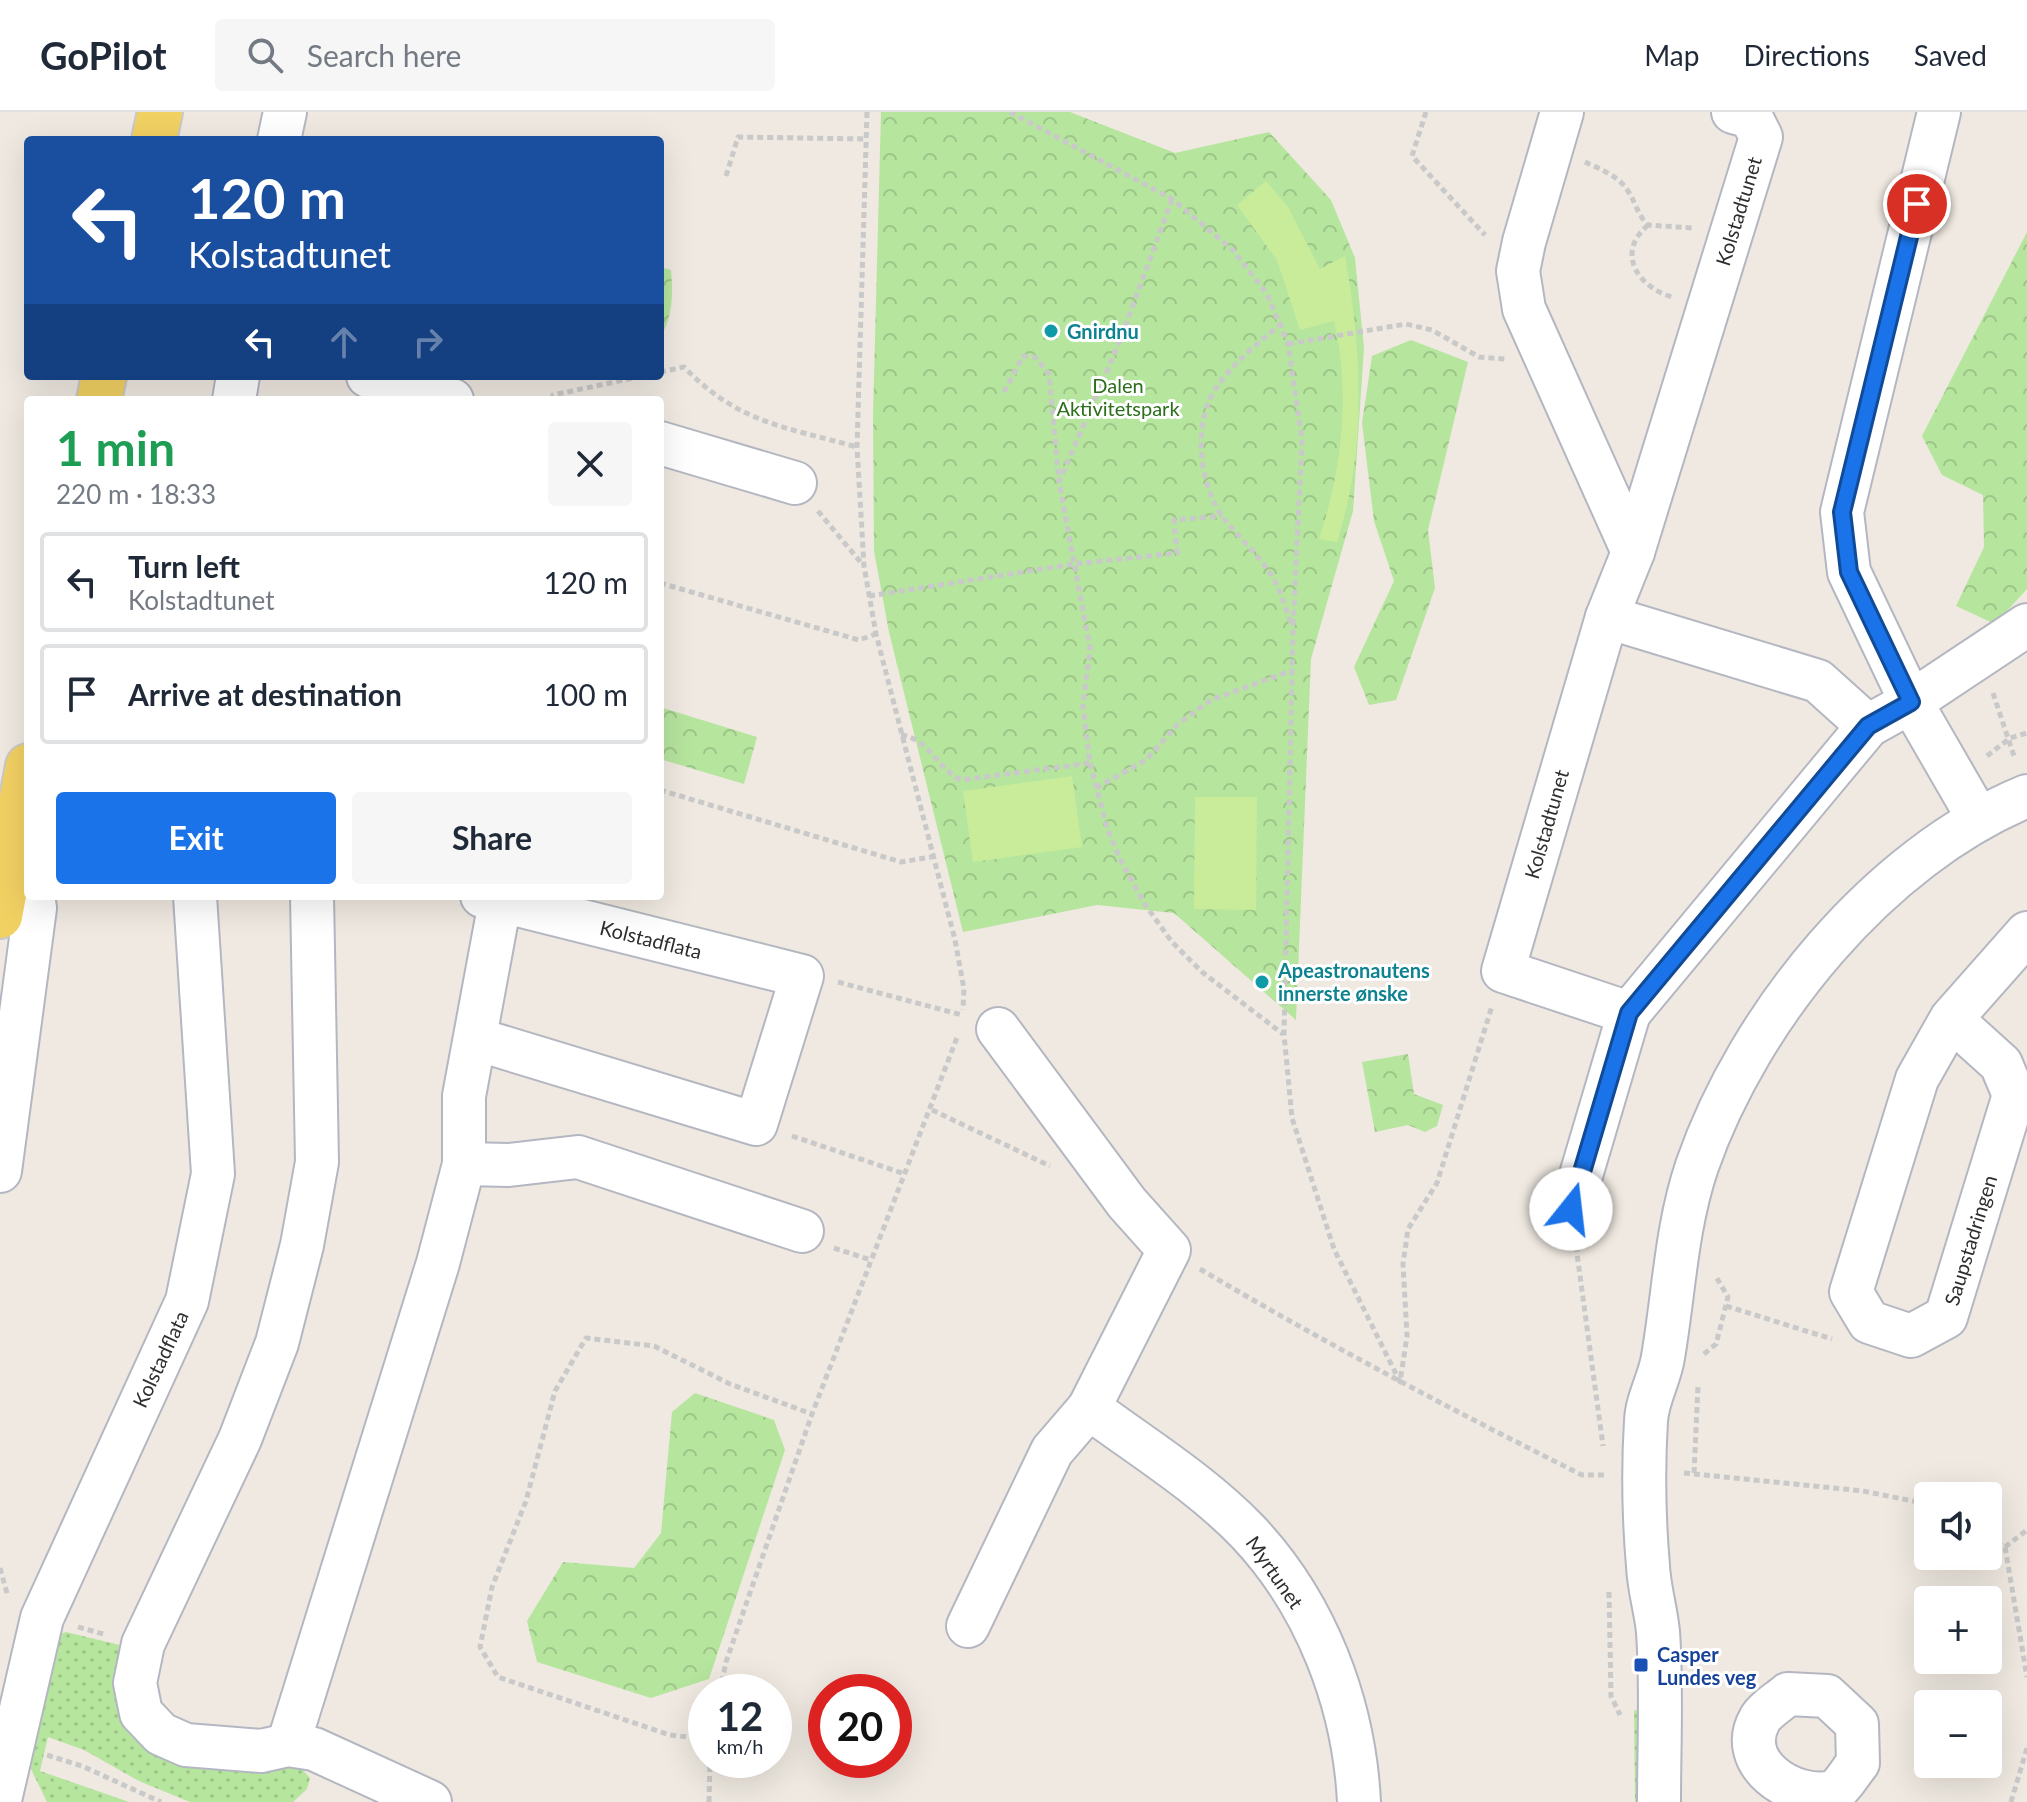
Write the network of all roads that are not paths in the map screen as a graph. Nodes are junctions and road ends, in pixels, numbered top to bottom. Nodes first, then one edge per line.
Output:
1 (160, 112) edge
2 (285, 112) edge
3 (1562, 112) edge
4 (1733, 112) edge
5 (1939, 112) edge
6 (155, 136) edge
7 (280, 136) edge
8 (382, 380) edge
9 (438, 396) edge
10 (664, 444) edge
11 (795, 483) road end
12 (1633, 552) junction
13 (1607, 617) junction
14 (2027, 625) edge
15 (1911, 702) junction
16 (1868, 726) junction
17 (24, 787) edge
18 (2027, 796) edge
19 (19, 814) junction
20 (1978, 818) junction
21 (24, 842) edge
22 (33, 900) edge
23 (195, 900) edge
24 (312, 900) edge
25 (491, 900) edge
26 (495, 900) edge
27 (0, 916) edge
28 (2027, 933) edge
29 (1629, 1013) junction
30 (1951, 1019) junction
31 (980, 1022) road end
32 (476, 1039) junction
33 (464, 1164) junction
34 (0, 1171) edge
35 (1571, 1209) dead end
36 (802, 1231) dead end
37 (1089, 1408) junction
38 (968, 1626) dead end
39 (288, 1745) junction
40 (0, 1800) edge
41 (430, 1802) edge
42 (1359, 1802) edge
43 (1659, 1802) edge

1 - 6 main road
2 - 7 street
3 - 12 street
4 - 12 street, Kolstadtunet
5 - 15 street
8 - 9 street
10 - 11 street
12 - 13 street, Kolstadtunet
13 - 16 street
13 - 29 street, Kolstadtunet
14 - 15 street
15 - 16 street
15 - 20 street
16 - 29 street
17 - 19 main road
18 - 20 street
19 - 21 street
19 - 27 main road
20 - 43 street
22 - 34 street
23 - 40 street, Kolstadflata
24 - 39 street
25 - 32 street, Kolstadflata
26 - 32 street, Kolstadflata
28 - 30 street
29 - 35 street
30 - 30 street, Saupstadringen
31 - 37 street
32 - 33 street, Kolstadflata
33 - 36 street
33 - 39 street, Kolstadflata
37 - 38 street
37 - 42 street, Myrtunet
39 - 41 street

